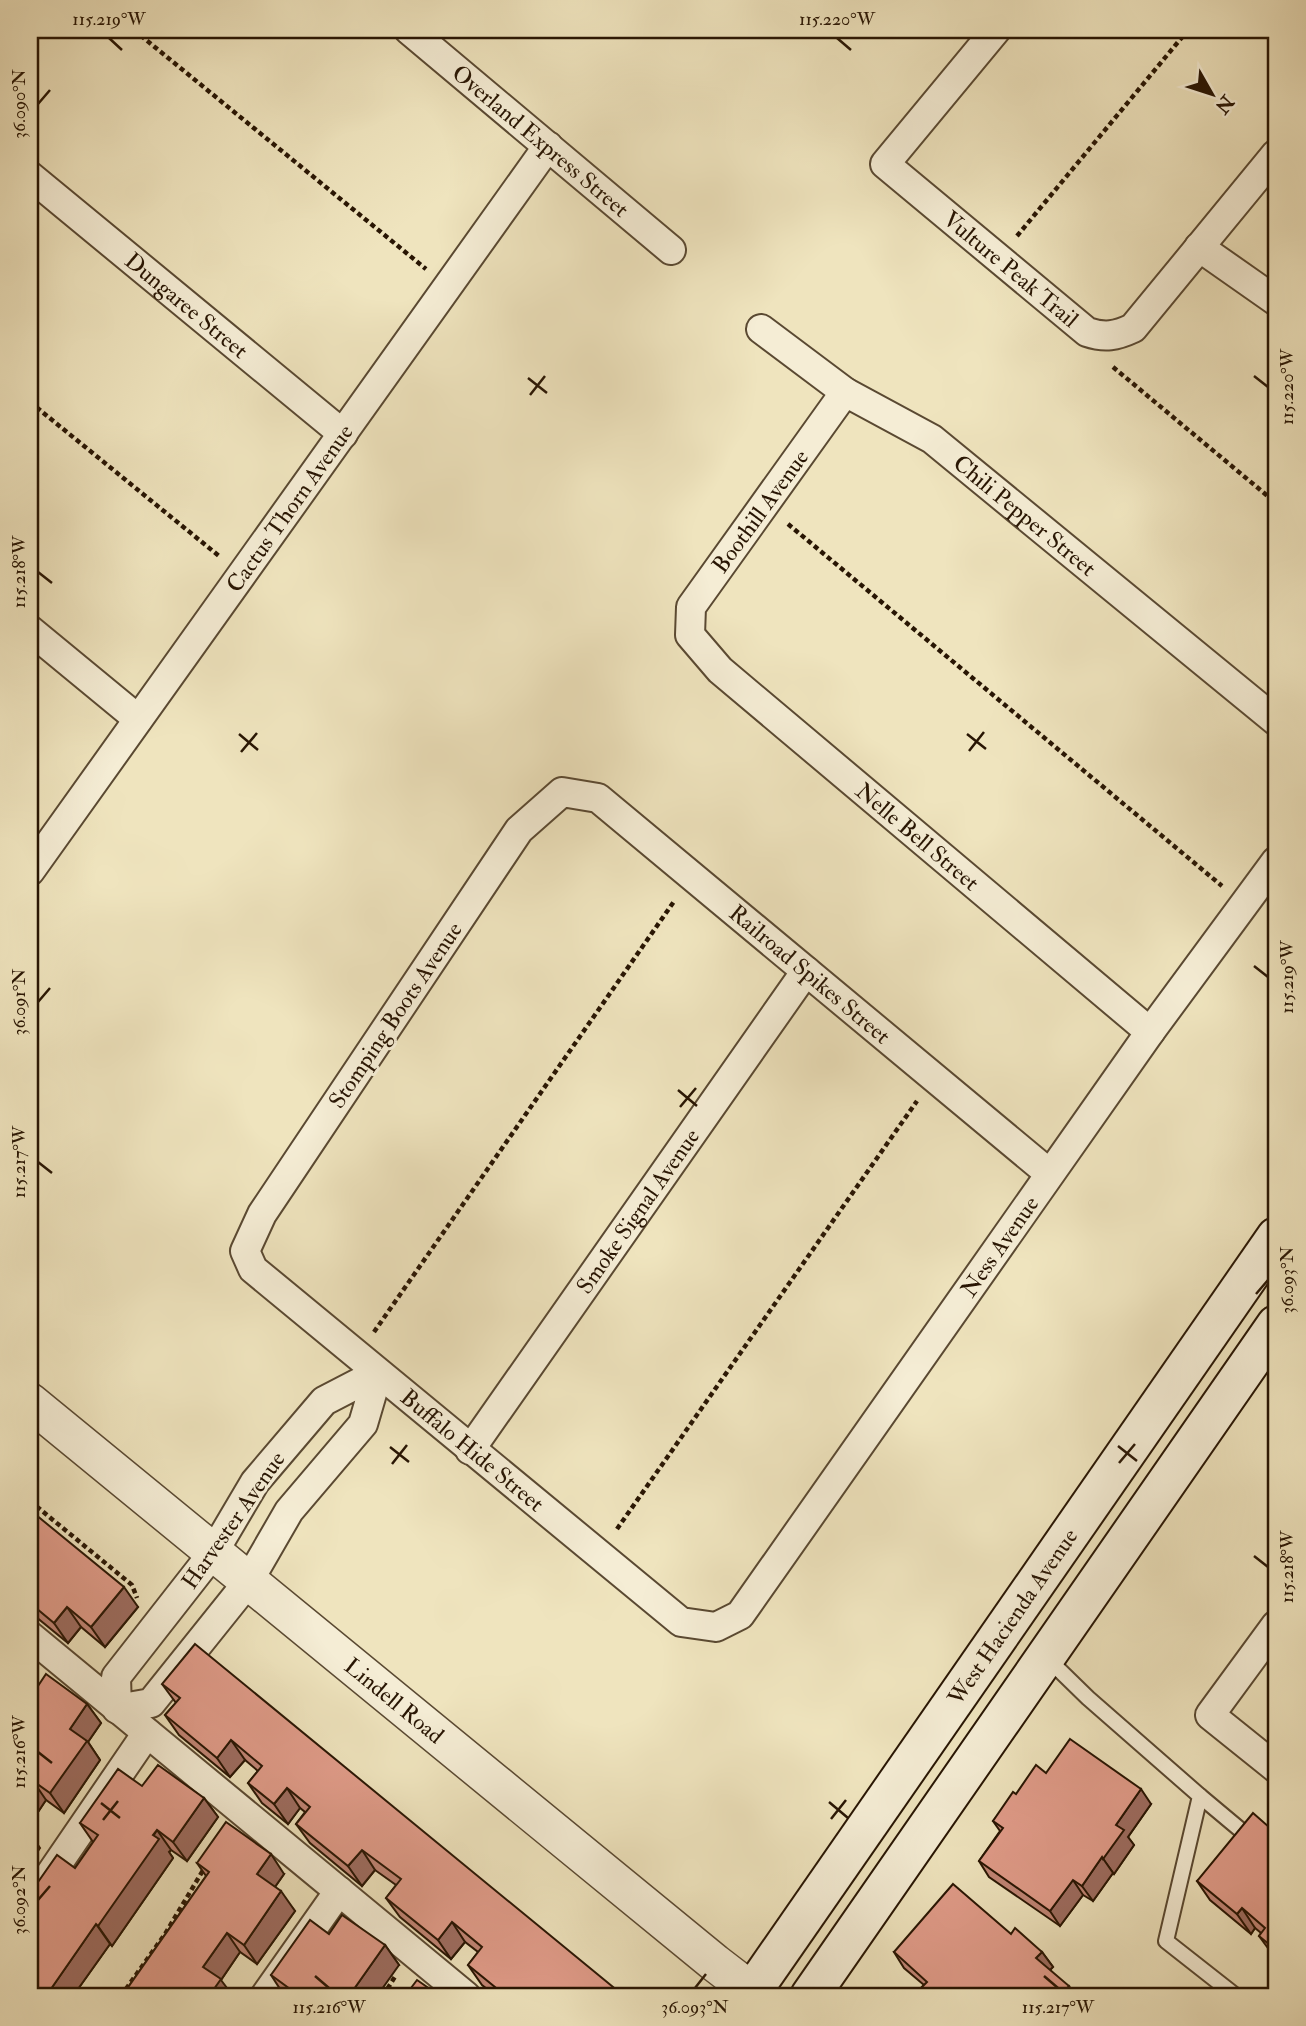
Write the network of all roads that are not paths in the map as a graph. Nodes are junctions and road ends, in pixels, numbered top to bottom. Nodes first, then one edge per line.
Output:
1 (409, 30) edge
2 (996, 30) edge
3 (548, 146) junction
4 (1276, 154) edge
5 (30, 176) edge
6 (1199, 247) junction
7 (671, 250) dead end
8 (1276, 300) edge
9 (761, 328) dead end
10 (845, 392) junction
11 (343, 434) junction
12 (30, 630) edge
13 (690, 635) joint
14 (138, 719) junction
15 (1276, 721) edge
16 (562, 792) joint
17 (30, 871) edge
18 (1273, 872) edge
19 (806, 971) junction
20 (1150, 1032) junction
21 (1050, 1174) junction
22 (1276, 1237) edge
23 (245, 1251) joint
24 (1276, 1325) edge
25 (367, 1365) junction
26 (30, 1402) edge
27 (470, 1450) junction
28 (214, 1553) junction
29 (248, 1582) junction
30 (1276, 1625) edge
31 (716, 1627) joint
32 (30, 1636) edge
33 (1045, 1657) junction
34 (117, 1709) junction
35 (147, 1733) junction
36 (1276, 1768) edge
37 (1200, 1796) junction
38 (1243, 1832) edge
39 (339, 1891) junction
40 (30, 1904) edge
41 (753, 1995) edge
42 (265, 1996) edge
43 (466, 1996) edge
44 (810, 1996) edge
45 (1236, 1996) edge

1 - 3 street, Overland Express Street
2 - 6 street, Vulture Peak Trail
3 - 7 street, Overland Express Street
3 - 11 street, Cactus Thorn Avenue
4 - 6 street, Vulture Peak Trail
5 - 11 street, Dungaree Street
6 - 8 street
9 - 10 street, Chili Pepper Street
10 - 13 street, Boothill Avenue
10 - 15 street, Chili Pepper Street
11 - 14 street, Cactus Thorn Avenue
12 - 14 street
13 - 20 street, Nelle Bell Street
14 - 17 street, Cactus Thorn Avenue
16 - 19 street, Railroad Spikes Street
16 - 23 street, Stomping Boots Avenue
18 - 20 street, Ness Avenue
19 - 21 street, Railroad Spikes Street
19 - 27 street, Smoke Signal Avenue
20 - 21 street, Ness Avenue
21 - 31 street, Ness Avenue
22 - 41 main road, West Hacienda Avenue
23 - 25 street, Buffalo Hide Street
24 - 33 main road
25 - 27 street, Buffalo Hide Street
25 - 28 street, Harvester Avenue
25 - 29 street, Harvester Avenue
26 - 28 street, Lindell Road
27 - 31 street, Buffalo Hide Street
28 - 29 street, Lindell Road
28 - 34 street, Harvester Avenue
29 - 34 street, Harvester Avenue
29 - 41 street, Lindell Road
30 - 36 street
32 - 34 street
33 - 37 lane
33 - 44 main road
34 - 35 street
35 - 39 street
35 - 40 street
37 - 38 lane
37 - 45 lane
39 - 42 street
39 - 43 street

